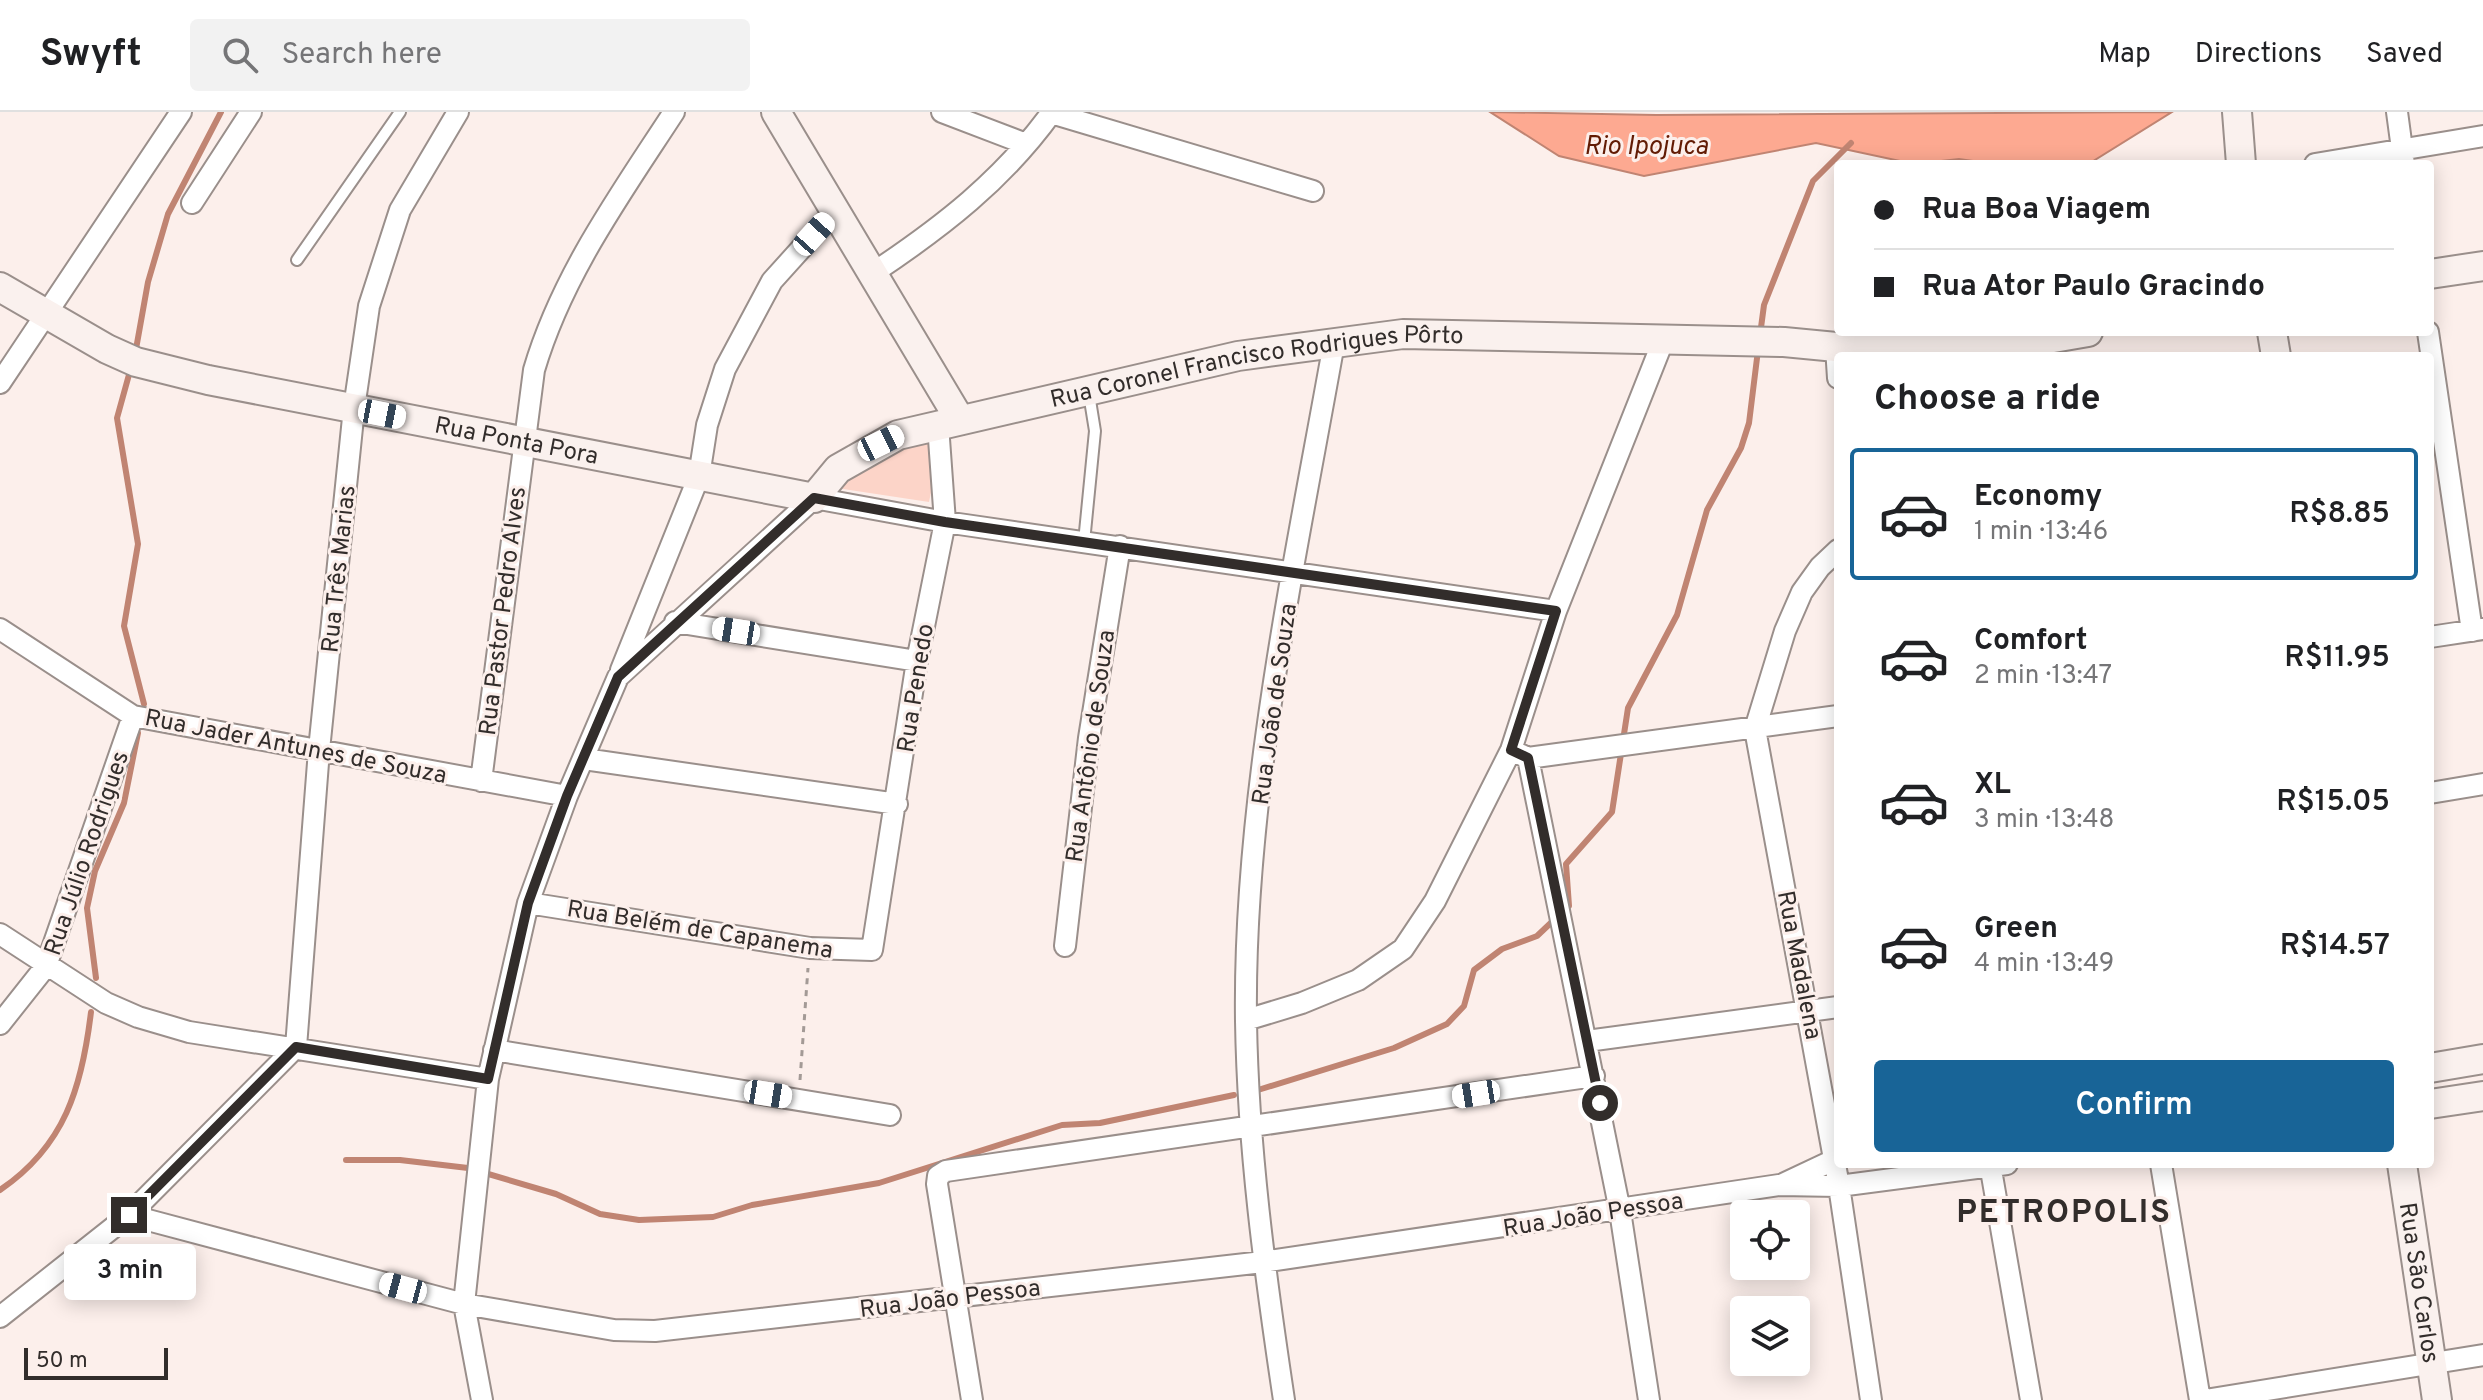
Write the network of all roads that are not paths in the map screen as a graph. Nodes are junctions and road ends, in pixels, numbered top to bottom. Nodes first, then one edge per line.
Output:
1 (181, 112) edge
2 (251, 112) edge
3 (400, 112) edge
4 (458, 112) edge
5 (674, 112) edge
6 (776, 112) edge
7 (942, 112) edge
8 (1051, 112) edge
9 (2397, 112) edge
10 (2237, 115) edge
11 (2483, 136) edge
12 (1026, 144) junction
13 (2403, 156) edge
14 (2241, 160) edge
15 (2359, 160) edge
16 (1313, 191) dead end
17 (192, 203) dead end
18 (836, 210) junction
19 (297, 260) dead end
20 (2483, 266) edge
21 (873, 273) junction
22 (2434, 273) edge
23 (0, 287) edge
24 (48, 316) junction
25 (2067, 336) edge
26 (1663, 341) junction
27 (1334, 343) junction
28 (2030, 343) edge
29 (1836, 347) junction
30 (1836, 352) edge
31 (2434, 368) edge
32 (0, 383) edge
33 (1089, 392) junction
34 (354, 408) junction
35 (949, 423) junction
36 (523, 441) junction
37 (699, 476) junction
38 (814, 498) junction
39 (945, 522) junction
40 (1084, 542) junction
41 (1120, 546) junction
42 (1834, 554) edge
43 (1293, 571) junction
44 (1556, 611) junction
45 (675, 622) junction
46 (0, 629) edge
47 (2478, 630) edge
48 (2434, 636) edge
49 (917, 661) junction
50 (618, 677) junction
51 (133, 716) junction
52 (1834, 717) edge
53 (1755, 729) junction
54 (319, 750) junction
55 (1520, 754) junction
56 (584, 759) junction
57 (481, 781) junction
58 (2483, 784) edge
59 (2434, 792) edge
60 (567, 796) junction
61 (897, 804) junction
62 (528, 903) junction
63 (0, 934) edge
64 (1065, 946) dead end
65 (872, 950) joint
66 (46, 966) junction
67 (1834, 1008) edge
68 (1809, 1012) junction
69 (1246, 1020) junction
70 (0, 1024) edge
71 (1587, 1041) junction
72 (296, 1047) junction
73 (494, 1050) junction
74 (2483, 1059) edge
75 (2434, 1067) edge
76 (1594, 1076) junction
77 (488, 1079) junction
78 (2483, 1096) edge
79 (2434, 1103) edge
80 (890, 1115) dead end
81 (1252, 1126) junction
82 (1834, 1147) edge
83 (1834, 1159) edge
84 (1837, 1168) edge
85 (1974, 1168) edge
86 (1996, 1168) edge
87 (2162, 1168) edge
88 (2403, 1168) edge
89 (1779, 1185) junction
90 (1839, 1186) junction
91 (1620, 1211) junction
92 (129, 1215) junction
93 (1263, 1262) junction
94 (957, 1298) junction
95 (464, 1304) junction
96 (0, 1317) edge
97 (2483, 1355) edge
98 (2431, 1363) junction
99 (482, 1400) edge
100 (972, 1400) edge
101 (1284, 1400) edge
102 (1649, 1400) edge
103 (1871, 1400) edge
104 (2031, 1400) edge
105 (2203, 1400) edge
106 (2437, 1400) edge

1 - 24 street
2 - 17 street
3 - 19 lane
4 - 34 street, Rua Três Marias
5 - 36 street, Rua Pastor Pedro Alves
6 - 18 street
7 - 12 street
8 - 12 street
8 - 16 street
9 - 13 street
10 - 14 street
11 - 13 street
12 - 21 street
13 - 15 street
18 - 21 street
18 - 37 street
20 - 22 street
21 - 35 street
23 - 24 street, Rua Ponta Pora
24 - 32 street
24 - 34 street, Rua Ponta Pora
25 - 28 street, Rua Coronel Francisco Rodrigues Pôrto
26 - 27 street, Rua Coronel Francisco Rodrigues Pôrto
26 - 29 street, Rua Coronel Francisco Rodrigues Pôrto
26 - 44 street
27 - 33 street, Rua Coronel Francisco Rodrigues Pôrto
27 - 43 street, Rua João de Souza
28 - 29 street, Rua Coronel Francisco Rodrigues Pôrto
29 - 30 street
31 - 47 street
33 - 35 street, Rua Coronel Francisco Rodrigues Pôrto
33 - 40 lane
34 - 36 street, Rua Ponta Pora
34 - 54 street, Rua Três Marias
35 - 38 street, Rua Coronel Francisco Rodrigues Pôrto
35 - 39 street, Rua Penedo
36 - 37 street, Rua Ponta Pora
36 - 57 street, Rua Pastor Pedro Alves
37 - 38 street, Rua Ponta Pora
37 - 50 street
38 - 39 street
38 - 45 street
39 - 40 street
39 - 49 street, Rua Penedo
40 - 41 street
41 - 43 street
41 - 64 street, Rua Antônio de Souza
42 - 53 street, Rua Madalena
43 - 44 street
43 - 69 street, Rua João de Souza
44 - 55 street
45 - 49 street
45 - 50 street
46 - 51 street, Rua Jader Antunes de Souza
47 - 48 street
49 - 61 street, Rua Penedo
50 - 56 street
51 - 54 street, Rua Jader Antunes de Souza
51 - 66 street, Rua Júlio Rodrigues
52 - 53 street
53 - 55 street
53 - 68 street, Rua Madalena
54 - 57 street, Rua Jader Antunes de Souza
54 - 72 street, Rua Três Marias
55 - 69 street
55 - 71 street
56 - 60 street
56 - 61 street
57 - 60 street, Rua Jader Antunes de Souza
58 - 59 street
60 - 62 street
61 - 65 street, Rua Penedo
62 - 65 street, Rua Belém de Capanema
62 - 73 street
63 - 66 street
66 - 70 street, Rua Júlio Rodrigues
66 - 72 street
67 - 68 street
68 - 71 street
68 - 82 street, Rua Madalena
69 - 81 street, Rua João de Souza
71 - 76 street
72 - 77 street
72 - 92 street
73 - 77 street
73 - 80 street
74 - 75 street
76 - 81 street
76 - 91 street
77 - 95 street
78 - 79 street
81 - 93 street, Rua João de Souza
81 - 94 street
83 - 89 street, Rua João Pessoa
84 - 90 street, Rua Madalena
85 - 90 street, Rua João Pessoa
86 - 104 street
87 - 105 street
88 - 98 street, Rua São Carlos
89 - 90 street, Rua João Pessoa
89 - 91 street, Rua João Pessoa
90 - 103 street, Rua Madalena
91 - 93 street, Rua João Pessoa
91 - 102 street
92 - 95 street, Rua João Pessoa
92 - 96 street
93 - 94 street, Rua João Pessoa
93 - 101 street, Rua João de Souza
94 - 95 street, Rua João Pessoa
94 - 100 street
95 - 99 street
97 - 98 street
98 - 105 street
98 - 106 street, Rua São Carlos

